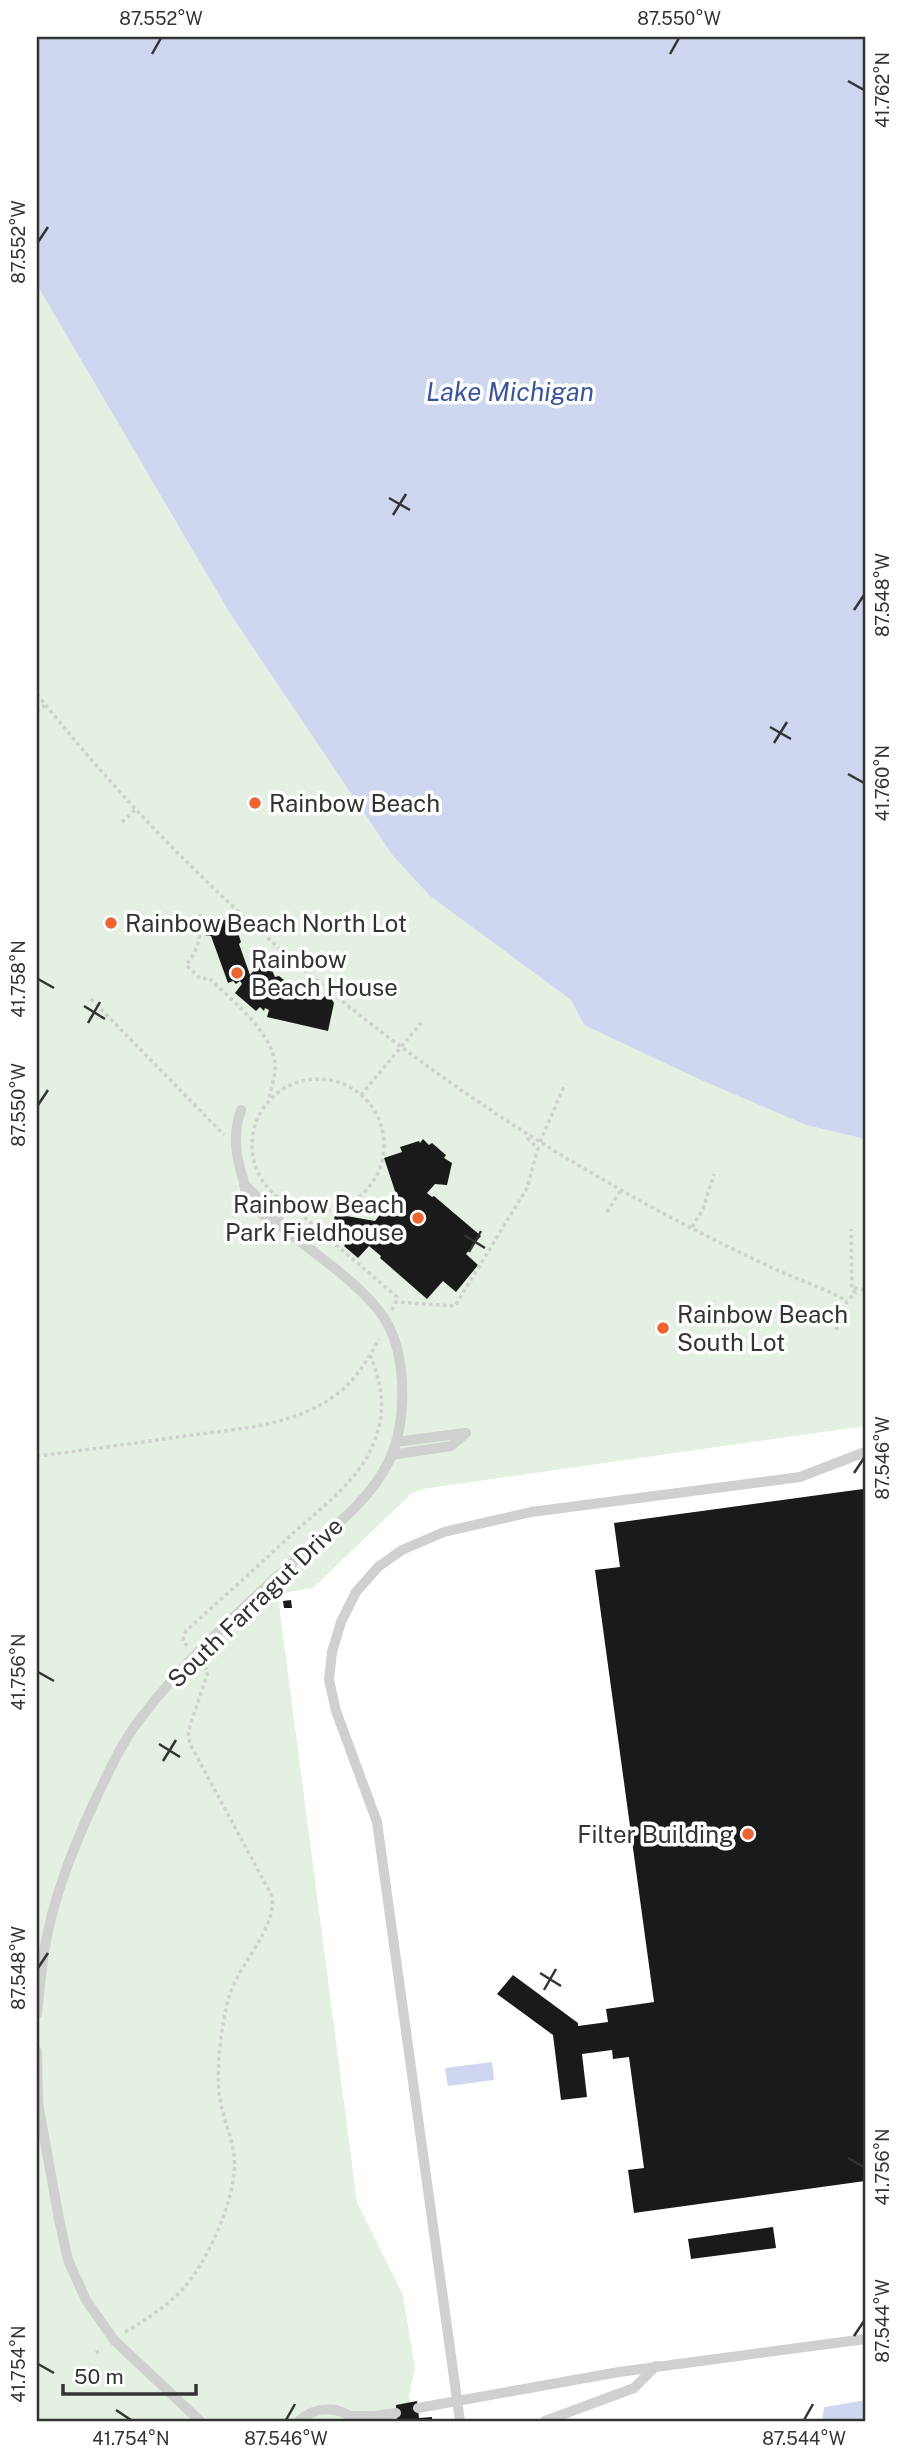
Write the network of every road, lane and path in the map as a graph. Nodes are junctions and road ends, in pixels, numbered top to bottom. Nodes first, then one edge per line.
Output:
1 (37, 694) edge
2 (45, 705) junction
3 (37, 712) edge
4 (135, 810) junction
5 (122, 822) dead end
6 (200, 914) dead end
7 (91, 999) dead end
8 (421, 1023) dead end
9 (402, 1046) junction
10 (565, 1084) dead end
11 (361, 1095) junction
12 (269, 1099) junction
13 (241, 1110) dead end
14 (519, 1129) junction
15 (540, 1142) junction
16 (235, 1144) junction
17 (252, 1158) junction
18 (714, 1174) dead end
19 (621, 1190) junction
20 (306, 1210) junction
21 (607, 1212) dead end
22 (692, 1227) junction
23 (851, 1229) dead end
24 (852, 1288) junction
25 (865, 1290) edge
26 (847, 1301) junction
27 (396, 1302) junction
28 (387, 1322) junction
29 (836, 1330) dead end
30 (396, 1442) junction
31 (865, 1452) edge
32 (391, 1455) junction
33 (37, 1456) edge
34 (187, 1646) dead end
35 (203, 1663) dead end
36 (37, 2014) edge
37 (37, 2052) edge
38 (121, 2334) dead end
39 (865, 2339) edge
40 (102, 2348) dead end
41 (96, 2353) dead end
42 (656, 2366) junction
43 (458, 2401) junction
44 (418, 2408) dead end
45 (396, 2413) dead end
46 (352, 2419) edge
47 (200, 2421) edge
48 (299, 2421) edge
49 (460, 2421) edge
50 (545, 2421) edge

1 - 2 path
2 - 3 path
2 - 4 path
4 - 5 path
4 - 9 path
6 - 12 path
7 - 16 path
8 - 9 path
9 - 11 path
9 - 14 path
10 - 15 path
11 - 12 path
11 - 20 path
12 - 17 path
13 - 16 lane, South Farragut Drive
14 - 15 path
14 - 27 path
15 - 19 path
16 - 17 path
16 - 28 lane, South Farragut Drive
17 - 20 path
18 - 22 path
19 - 21 path
19 - 22 path
20 - 27 path
22 - 26 path
23 - 24 path
24 - 25 path
24 - 26 path
26 - 29 path
27 - 28 path
28 - 30 lane, South Farragut Drive
30 - 32 lane, South Farragut Drive
30 - 32 lane
31 - 43 lane
32 - 36 lane, South Farragut Drive
33 - 34 path
35 - 38 path
37 - 47 lane
39 - 42 lane
40 - 41 path
42 - 43 lane
42 - 50 lane
43 - 44 lane
43 - 49 lane
45 - 46 lane
46 - 48 lane

